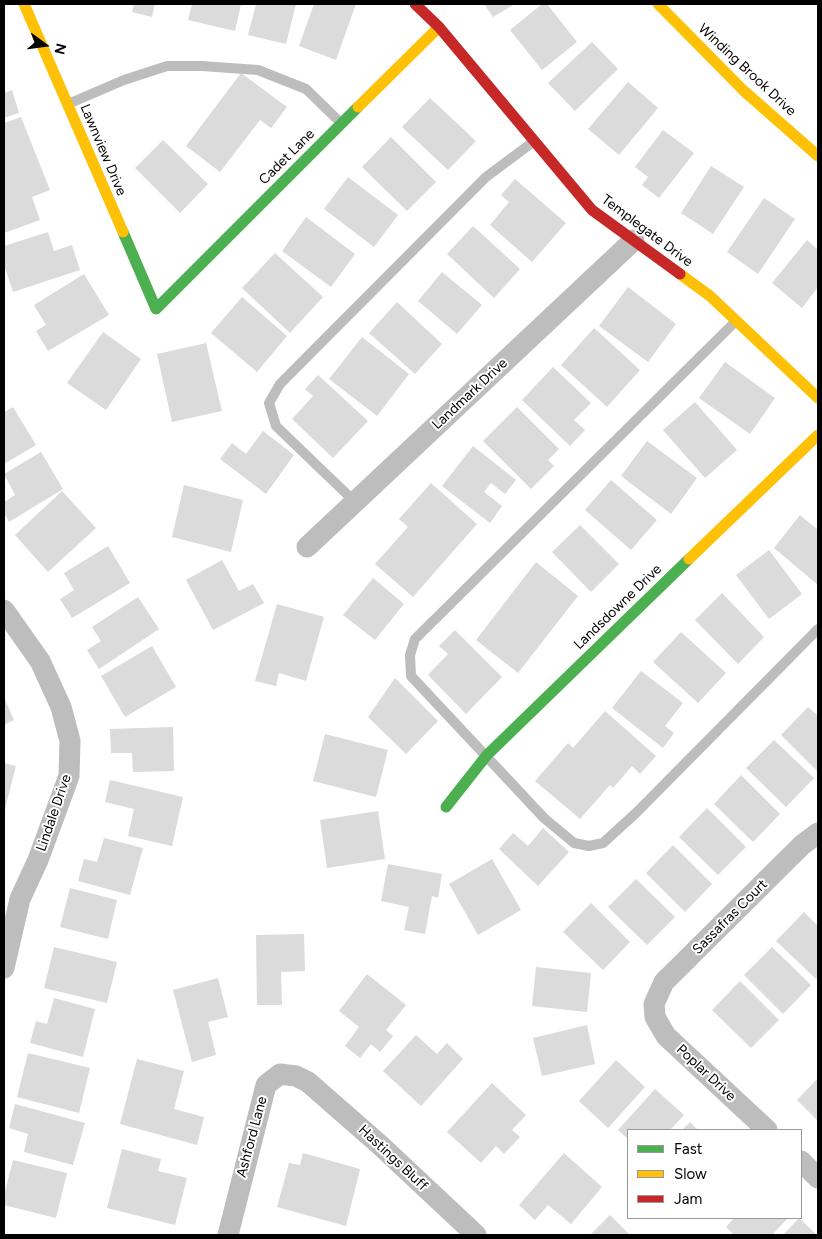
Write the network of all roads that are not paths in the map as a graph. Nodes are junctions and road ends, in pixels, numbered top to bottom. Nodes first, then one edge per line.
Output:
1 (24, 4) edge
2 (415, 4) edge
3 (658, 4) edge
4 (439, 27) junction
5 (67, 105) junction
6 (342, 124) junction
7 (533, 142) junction
8 (818, 156) edge
9 (634, 240) junction
10 (156, 309) joint
11 (736, 321) junction
12 (818, 398) edge
13 (818, 435) edge
14 (355, 502) junction
15 (307, 547) dead end
16 (4, 610) edge
17 (818, 629) edge
18 (487, 755) junction
19 (446, 807) dead end
20 (818, 833) edge
21 (4, 968) edge
22 (654, 1010) joint
23 (308, 1082) joint
24 (766, 1129) edge
25 (802, 1163) edge
26 (818, 1178) edge
27 (228, 1235) edge
28 (476, 1235) edge

1 - 5 street, Lawnview Drive
2 - 4 street, Templegate Drive
3 - 8 street, Winding Brook Drive
4 - 6 street, Cadet Lane
4 - 7 street, Templegate Drive
5 - 6 lane
5 - 10 street, Lawnview Drive
6 - 10 street, Cadet Lane
7 - 9 street, Templegate Drive
7 - 14 lane
9 - 11 street, Templegate Drive
9 - 14 street, Landmark Drive
11 - 12 street, Templegate Drive
11 - 18 lane
13 - 18 street, Landsdowne Drive
14 - 15 street, Landmark Drive
16 - 21 street, Lindale Drive
17 - 18 lane
18 - 19 street, Landsdowne Drive
20 - 22 street, Sassafras Court
22 - 24 street, Poplar Drive
23 - 27 street, Ashford Lane
23 - 28 street, Hastings Bluff
25 - 26 street

